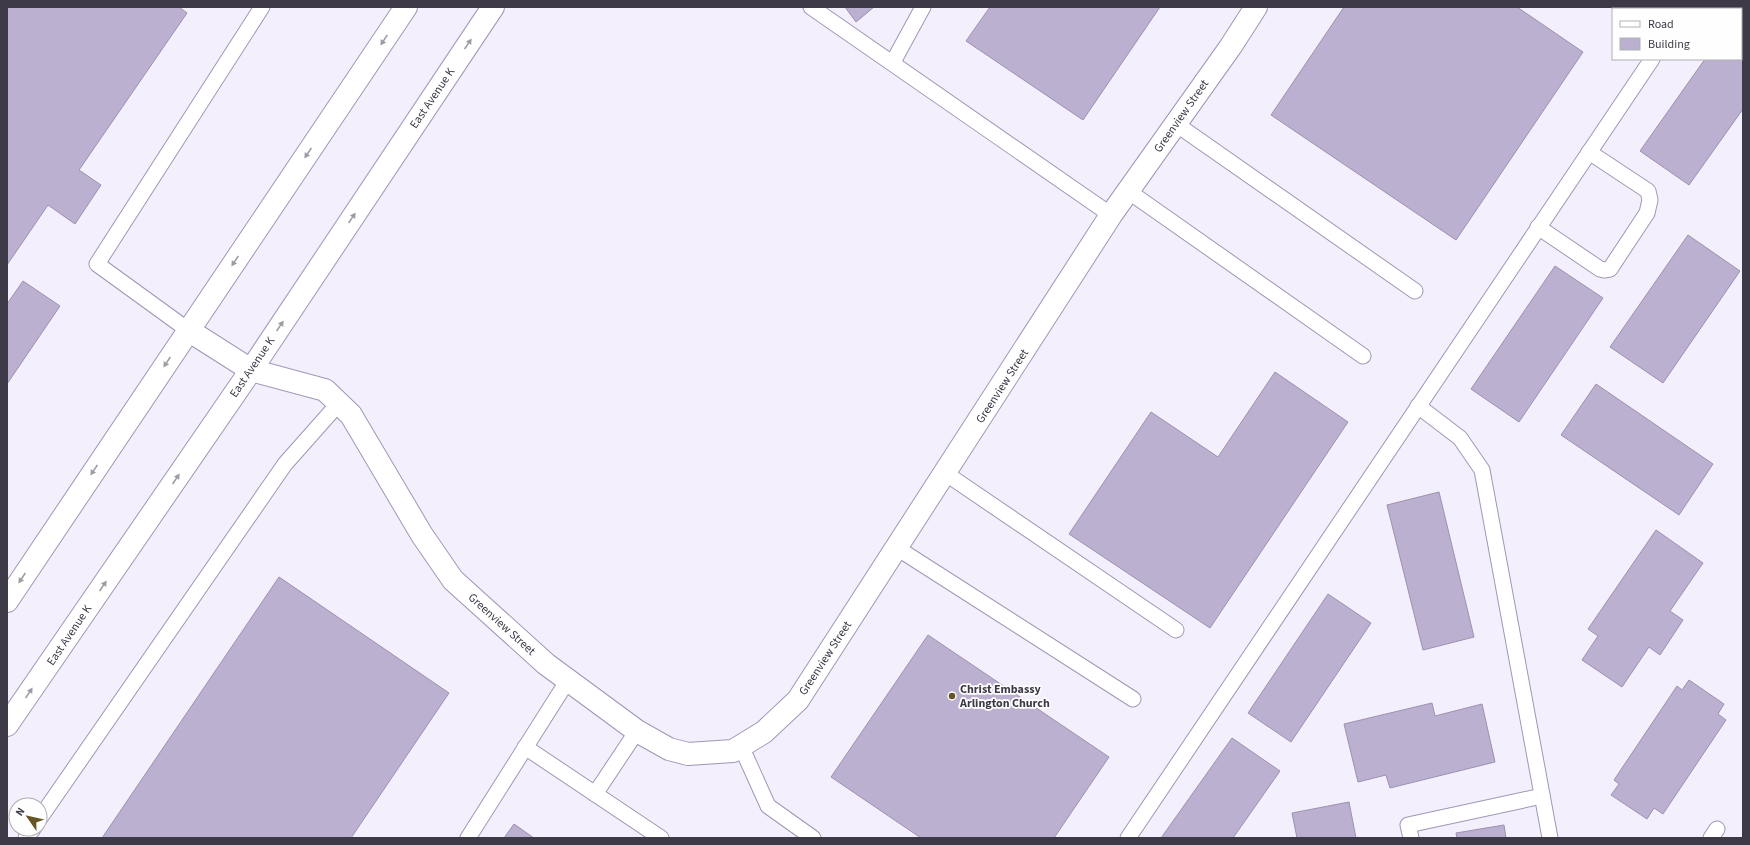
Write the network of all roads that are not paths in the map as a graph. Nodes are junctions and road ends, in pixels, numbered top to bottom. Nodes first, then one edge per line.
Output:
1 (262, 7) edge
2 (406, 7) edge
3 (493, 7) edge
4 (811, 7) edge
5 (923, 7) edge
6 (1256, 7) edge
7 (1651, 60) edge
8 (892, 62) junction
9 (1176, 124) junction
10 (1589, 152) junction
11 (1128, 191) junction
12 (1111, 215) junction
13 (1538, 227) junction
14 (1415, 291) dead end
15 (188, 330) junction
16 (1363, 356) dead end
17 (251, 370) junction
18 (339, 403) junction
19 (1418, 406) junction
20 (946, 473) junction
21 (897, 548) junction
22 (7, 601) edge
23 (1176, 630) dead end
24 (568, 680) junction
25 (1132, 700) dead end
26 (7, 725) edge
27 (636, 731) junction
28 (741, 746) junction
29 (525, 747) junction
30 (595, 794) junction
31 (1542, 796) junction
32 (48, 806) edge
33 (468, 838) edge
34 (661, 838) edge
35 (813, 838) edge
36 (1128, 838) edge
37 (1411, 838) edge
38 (1550, 838) edge

1 - 15 lane
2 -> 15 street
17 -> 3 street, East Avenue K
4 - 8 lane
5 - 8 lane
6 - 9 street, Greenview Street
7 - 10 lane
8 - 12 lane
9 - 11 street, Greenview Street
9 - 14 lane
10 - 13 lane
10 - 13 lane
11 - 12 street, Greenview Street
11 - 16 lane
12 - 20 street, Greenview Street
13 - 19 lane
15 - 17 street, Greenview Street
15 -> 22 street
17 - 18 street, Greenview Street
26 -> 17 street, East Avenue K
18 - 24 street, Greenview Street
18 - 32 lane
19 - 31 lane
19 - 36 lane
20 - 21 street, Greenview Street
20 - 23 lane
21 - 25 lane
21 - 28 street, Greenview Street
24 - 27 street, Greenview Street
24 - 29 lane
27 - 28 street, Greenview Street
27 - 30 lane
28 - 35 lane
29 - 30 lane
29 - 33 lane
30 - 34 lane
31 - 37 lane
31 - 38 lane

